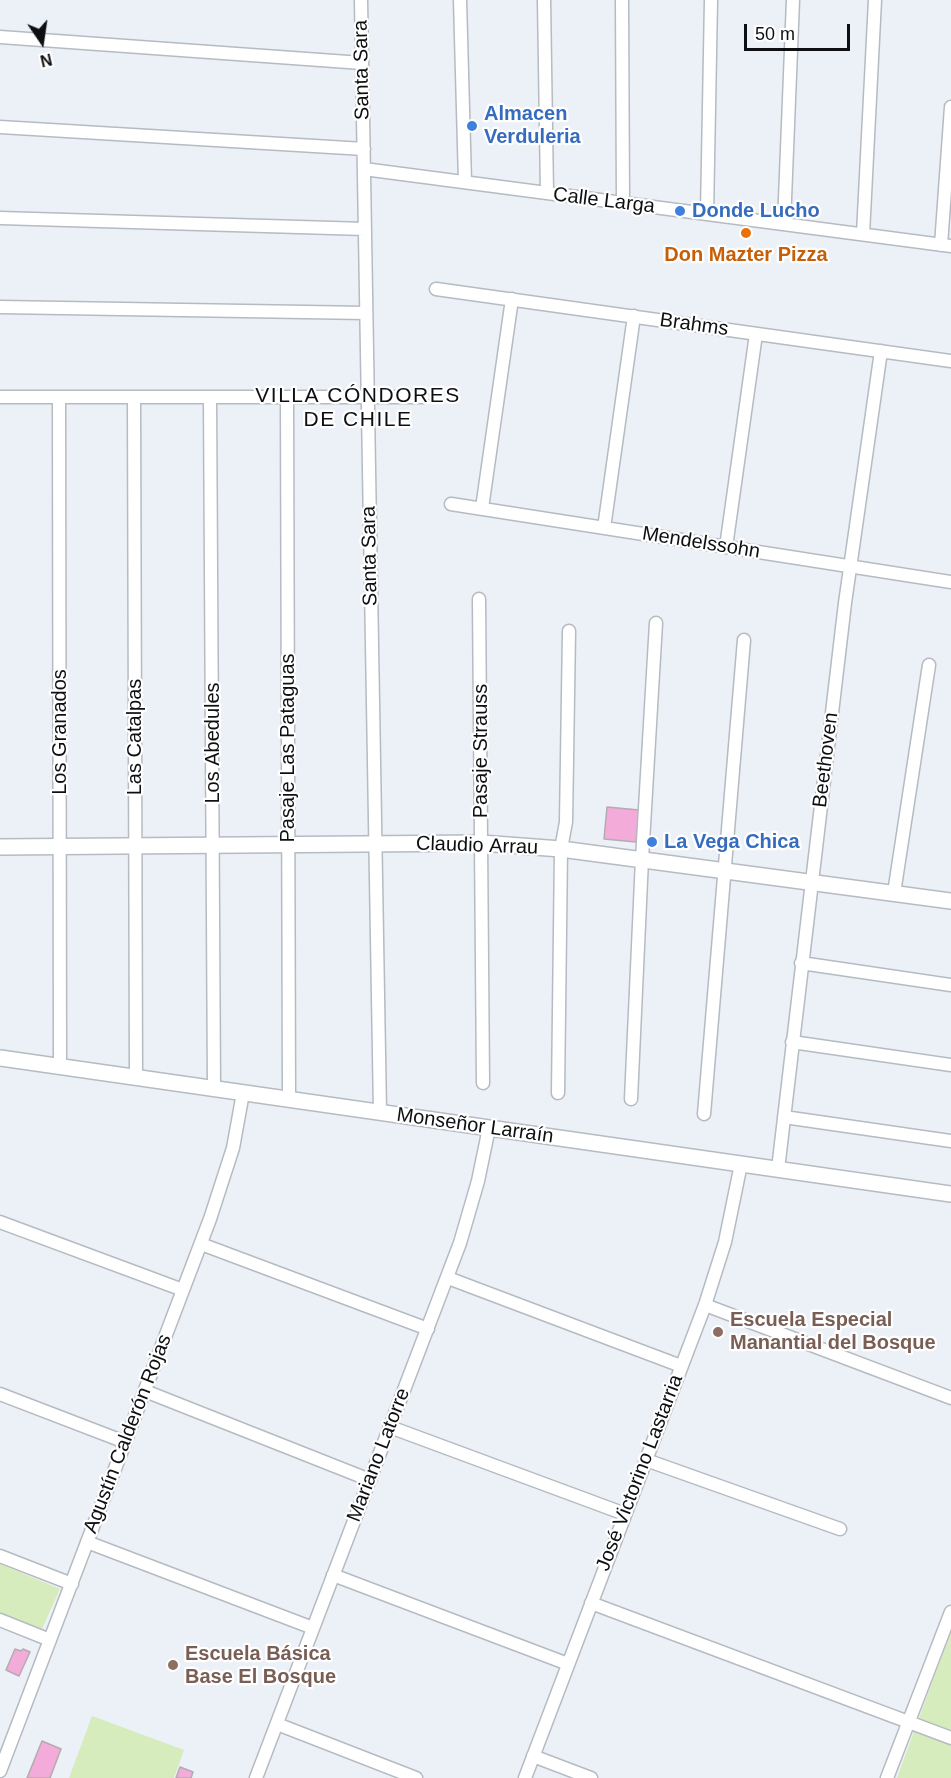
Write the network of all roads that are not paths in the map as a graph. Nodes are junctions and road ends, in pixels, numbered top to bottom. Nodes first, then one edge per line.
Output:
1 (361, 0) edge
2 (460, 0) edge
3 (544, 0) edge
4 (622, 0) edge
5 (711, 0) edge
6 (793, 0) edge
7 (875, 0) edge
8 (0, 37) edge
9 (362, 63) junction
10 (951, 107) edge
11 (0, 127) edge
12 (364, 148) junction
13 (364, 169) junction
14 (465, 182) junction
15 (547, 193) junction
16 (623, 203) junction
17 (707, 214) junction
18 (0, 218) edge
19 (784, 224) junction
20 (365, 229) junction
21 (863, 234) junction
22 (946, 245) edge
23 (436, 289) dead end
24 (512, 299) junction
25 (0, 307) edge
26 (366, 313) junction
27 (634, 316) junction
28 (756, 334) junction
29 (881, 351) junction
30 (951, 361) edge
31 (0, 397) edge
32 (59, 397) junction
33 (134, 397) junction
34 (210, 397) junction
35 (287, 397) junction
36 (367, 397) junction
37 (423, 397) dead end
38 (451, 504) dead end
39 (482, 508) junction
40 (604, 528) junction
41 (726, 547) junction
42 (849, 566) junction
43 (951, 582) edge
44 (480, 599) dead end
45 (656, 623) dead end
46 (569, 631) dead end
47 (744, 640) dead end
48 (928, 665) dead end
49 (481, 843) junction
50 (375, 844) junction
51 (213, 845) junction
52 (288, 845) junction
53 (136, 846) junction
54 (0, 847) edge
55 (61, 847) junction
56 (561, 849) junction
57 (642, 859) junction
58 (725, 871) junction
59 (811, 882) junction
60 (894, 893) junction
61 (951, 901) edge
62 (801, 963) junction
63 (951, 985) edge
64 (792, 1042) junction
65 (0, 1058) edge
66 (951, 1065) edge
67 (60, 1067) junction
68 (136, 1078) junction
69 (483, 1083) dead end
70 (214, 1089) junction
71 (243, 1093) junction
72 (558, 1093) dead end
73 (289, 1099) junction
74 (631, 1099) dead end
75 (380, 1112) junction
76 (704, 1114) dead end
77 (784, 1117) junction
78 (489, 1128) junction
79 (951, 1141) edge
80 (741, 1164) junction
81 (778, 1169) junction
82 (951, 1194) edge
83 (0, 1222) edge
84 (201, 1244) junction
85 (448, 1278) junction
86 (183, 1290) junction
87 (705, 1305) junction
88 (428, 1329) junction
89 (681, 1366) junction
90 (145, 1391) junction
91 (0, 1394) edge
92 (951, 1398) edge
93 (390, 1427) junction
94 (125, 1442) junction
95 (646, 1460) junction
96 (370, 1480) junction
97 (625, 1514) junction
98 (840, 1529) dead end
99 (87, 1542) junction
100 (0, 1556) edge
101 (333, 1575) junction
102 (72, 1584) junction
103 (591, 1603) junction
104 (951, 1612) edge
105 (0, 1620) edge
106 (313, 1628) junction
107 (50, 1640) junction
108 (568, 1664) junction
109 (909, 1722) junction
110 (277, 1724) junction
111 (951, 1738) edge
112 (533, 1756) junction
113 (0, 1771) edge
114 (256, 1778) edge
115 (416, 1778) edge
116 (525, 1778) edge
117 (591, 1778) edge
118 (887, 1778) edge

1 - 9 street, Santa Sara
2 - 14 street
3 - 15 street
4 - 16 street
5 - 17 street
6 - 19 street
7 - 21 street
8 - 9 street
9 - 12 street, Santa Sara
10 - 22 street
11 - 12 street
12 - 13 street, Santa Sara
13 - 14 street, Calle Larga
13 - 20 street, Santa Sara
14 - 15 street, Calle Larga
15 - 16 street, Calle Larga
16 - 17 street, Calle Larga
17 - 19 street, Calle Larga
18 - 20 street
19 - 21 street, Calle Larga
20 - 26 street, Santa Sara
21 - 22 street, Calle Larga
23 - 24 street, Brahms
24 - 27 street, Brahms
24 - 39 street
25 - 26 street
26 - 36 street, Santa Sara
27 - 28 street, Brahms
27 - 40 street
28 - 29 street, Brahms
28 - 41 street
29 - 30 street, Brahms
29 - 42 street, Beethoven
31 - 32 street
32 - 33 street
32 - 55 street, Los Granados
33 - 34 street
33 - 53 street, Las Catalpas
34 - 35 street
34 - 51 street, Los Abedules
35 - 36 street
35 - 52 street, Pasaje Las Pataguas
36 - 37 street
36 - 50 street, Santa Sara
38 - 39 street, Mendelssohn
39 - 40 street, Mendelssohn
40 - 41 street, Mendelssohn
41 - 42 street, Mendelssohn
42 - 43 street, Mendelssohn
42 - 59 street, Beethoven
44 - 49 street, Pasaje Strauss
45 - 57 street
46 - 56 street
47 - 58 street
48 - 60 street
49 - 50 street, Claudio Arrau
49 - 56 street, Claudio Arrau
49 - 69 street, Pasaje Strauss
50 - 52 street, Claudio Arrau
50 - 75 street, Santa Sara
51 - 52 street, Claudio Arrau
51 - 53 street, Claudio Arrau
51 - 70 street, Los Abedules
52 - 73 street, Pasaje Las Pataguas
53 - 55 street, Claudio Arrau
53 - 68 street, Las Catalpas
54 - 55 street, Claudio Arrau
55 - 67 street, Los Granados
56 - 57 street, Claudio Arrau
56 - 72 street
57 - 58 street, Claudio Arrau
57 - 74 street
58 - 59 street, Claudio Arrau
58 - 76 street
59 - 60 street, Claudio Arrau
59 - 62 street, Beethoven
60 - 61 street, Claudio Arrau
62 - 63 street
62 - 64 street, Beethoven
64 - 66 street
64 - 77 street, Beethoven
65 - 67 street, Monseñor Larraín
67 - 68 street, Monseñor Larraín
68 - 70 street, Monseñor Larraín
70 - 71 street, Monseñor Larraín
71 - 73 street, Monseñor Larraín
71 - 84 street, Agustín Calderón Rojas
73 - 75 street, Monseñor Larraín
75 - 78 street, Monseñor Larraín
77 - 79 street
77 - 81 street, Beethoven
78 - 80 street, Monseñor Larraín
78 - 85 street, Mariano Latorre
80 - 81 street, Monseñor Larraín
80 - 87 street, José Victorino Lastarria
81 - 82 street, Monseñor Larraín
83 - 86 street
84 - 86 street, Agustín Calderón Rojas
84 - 88 street
85 - 88 street, Mariano Latorre
85 - 89 street
86 - 90 street, Agustín Calderón Rojas
87 - 89 street, José Victorino Lastarria
87 - 92 street
88 - 93 street, Mariano Latorre
89 - 95 street, José Victorino Lastarria
90 - 94 street, Agustín Calderón Rojas
90 - 96 street
91 - 94 street
93 - 96 street, Mariano Latorre
93 - 97 street
94 - 99 street, Agustín Calderón Rojas
95 - 97 street, José Victorino Lastarria
95 - 98 street
96 - 101 street, Mariano Latorre
97 - 103 street, José Victorino Lastarria
99 - 102 street, Agustín Calderón Rojas
99 - 106 street
100 - 102 street
101 - 106 street, Mariano Latorre
101 - 108 street
102 - 107 street, Agustín Calderón Rojas
103 - 108 street, José Victorino Lastarria
103 - 109 street
104 - 109 street
105 - 107 street
106 - 110 street, Mariano Latorre
107 - 113 street, Agustín Calderón Rojas
108 - 112 street, José Victorino Lastarria
109 - 111 street
109 - 118 street
110 - 114 street, Mariano Latorre
110 - 115 street
112 - 116 street, José Victorino Lastarria
112 - 117 street

